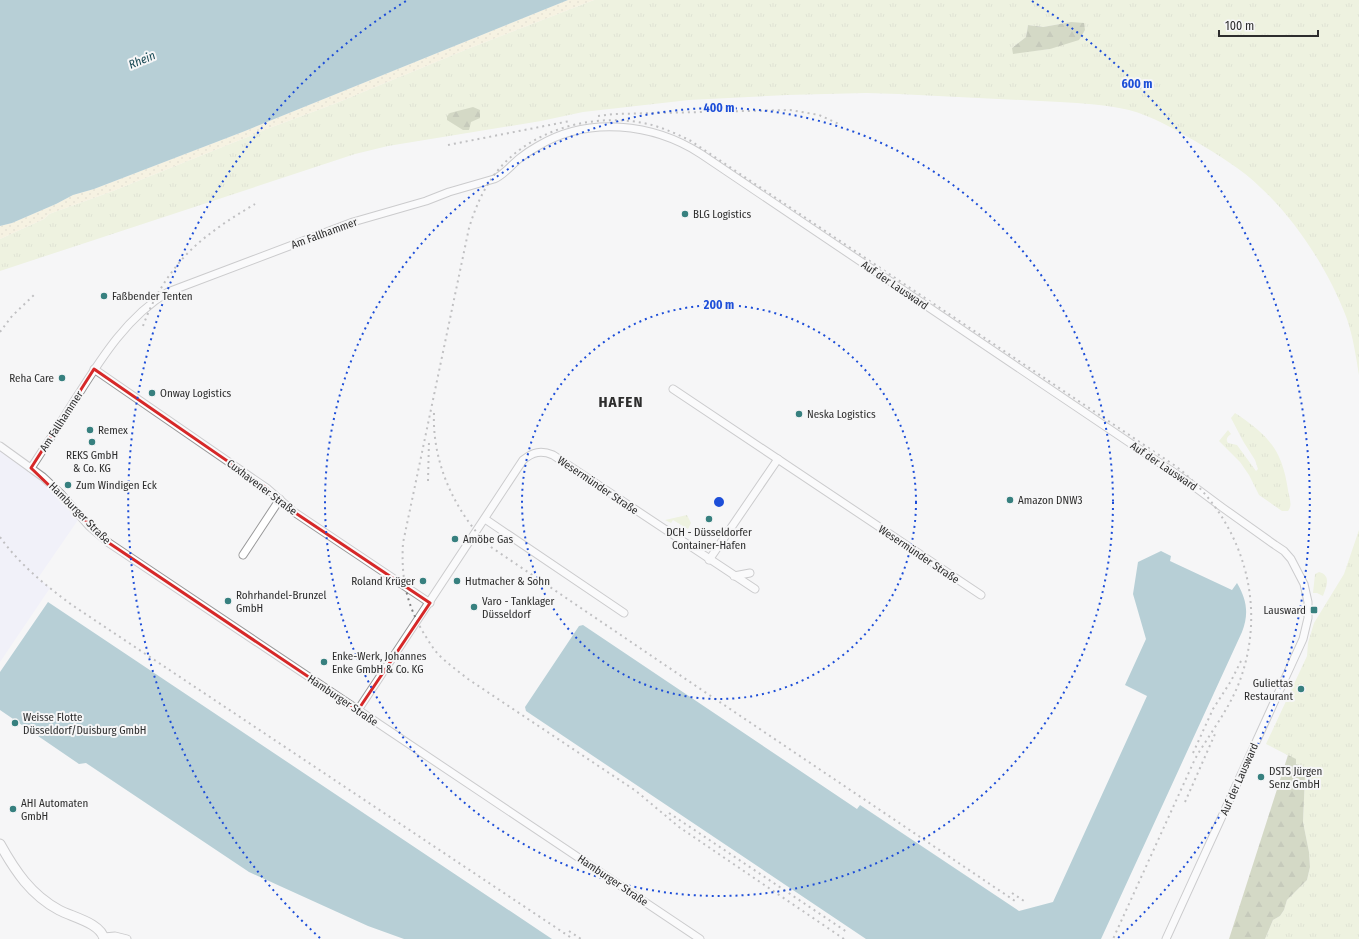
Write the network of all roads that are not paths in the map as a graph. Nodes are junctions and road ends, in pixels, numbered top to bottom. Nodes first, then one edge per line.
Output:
1 (690, 147) joint
2 (94, 369) junction
3 (673, 389) dead end
4 (0, 446) edge
5 (778, 459) junction
6 (31, 468) junction
7 (280, 499) junction
8 (485, 519) junction
9 (244, 555) dead end
10 (709, 560) junction
11 (750, 573) dead end
12 (734, 576) junction
13 (755, 589) dead end
14 (981, 596) dead end
15 (430, 603) junction
16 (624, 613) dead end
17 (358, 710) junction
18 (0, 844) edge
19 (104, 938) edge
20 (127, 939) edge
21 (700, 939) edge
22 (1166, 939) edge

1 - 2 street, Am Fallhammer
1 - 22 street, Auf der Lausward
2 - 6 street, Am Fallhammer
2 - 7 street, Cuxhavener Straße
3 - 5 street, Wesermünder Straße
4 - 6 street, Hamburger Straße
5 - 10 street
5 - 14 street, Wesermünder Straße
6 - 17 street, Hamburger Straße
7 - 9 street
7 - 15 street, Cuxhavener Straße
8 - 10 street, Wesermünder Straße
8 - 15 street, Wesermünder Straße
8 - 16 street
10 - 12 street, Wesermünder Straße
11 - 12 street
12 - 13 street, Wesermünder Straße
15 - 17 street, Wesermünder Straße
17 - 21 street, Hamburger Straße
18 - 19 street
19 - 20 street

